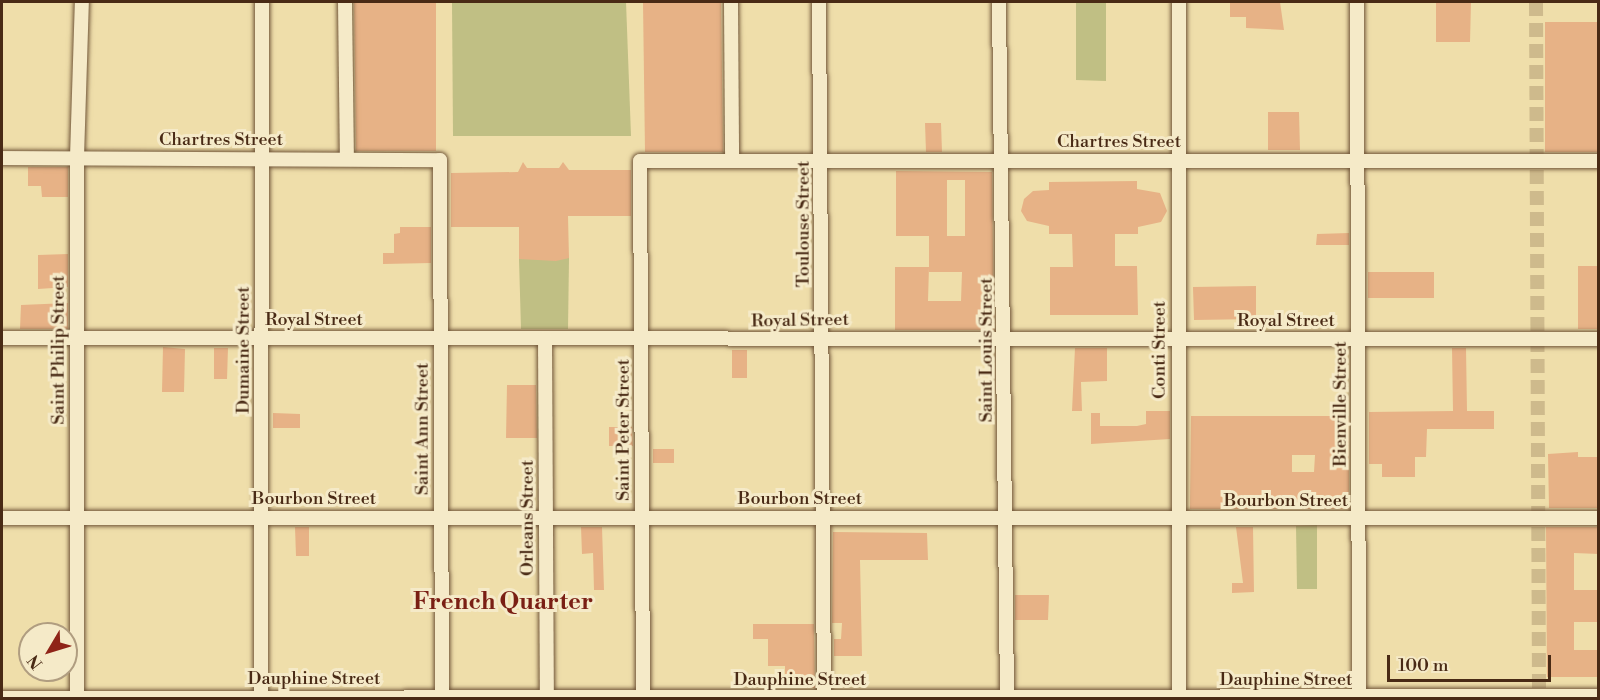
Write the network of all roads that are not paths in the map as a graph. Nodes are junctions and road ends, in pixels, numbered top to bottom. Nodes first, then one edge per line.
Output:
1 (82, 2) edge
2 (262, 2) edge
3 (345, 2) edge
4 (730, 2) edge
5 (819, 2) edge
6 (999, 2) edge
7 (1179, 2) edge
8 (1357, 2) edge
9 (77, 157) junction
10 (2, 158) edge
11 (262, 158) junction
12 (347, 158) junction
13 (822, 159) junction
14 (440, 160) joint
15 (732, 160) junction
16 (1002, 160) junction
17 (1178, 160) junction
18 (640, 161) joint
19 (1358, 161) junction
20 (1599, 161) edge
21 (2, 338) edge
22 (78, 338) junction
23 (262, 338) junction
24 (440, 338) junction
25 (545, 338) junction
26 (822, 338) junction
27 (1005, 339) junction
28 (1178, 339) junction
29 (1358, 339) junction
30 (1599, 339) edge
31 (642, 342) junction
32 (441, 516) junction
33 (546, 516) junction
34 (642, 516) junction
35 (263, 517) junction
36 (823, 517) junction
37 (1006, 517) junction
38 (2, 518) edge
39 (77, 518) junction
40 (1599, 518) edge
41 (1179, 519) junction
42 (1359, 519) junction
43 (1599, 696) edge
44 (2, 698) edge
45 (77, 698) edge
46 (261, 698) edge
47 (442, 698) edge
48 (547, 698) edge
49 (643, 698) edge
50 (824, 698) edge
51 (1006, 698) edge
52 (1179, 698) edge
53 (1359, 698) edge

1 - 9 street, Saint Philip Street
2 - 11 street, Dumaine Street
3 - 12 street
4 - 15 street
5 - 13 street, Toulouse Street
6 - 16 street, Saint Louis Street
7 - 17 street, Conti Street
8 - 19 street, Bienville Street
9 - 10 street, Chartres Street
9 - 11 street, Chartres Street
9 - 22 street, Saint Philip Street
11 - 12 street, Chartres Street
11 - 23 street, Dumaine Street
12 - 14 street, Chartres Street
13 - 15 street, Chartres Street
13 - 16 street, Chartres Street
13 - 26 street, Toulouse Street
14 - 24 street, Saint Ann Street
15 - 18 street, Chartres Street
16 - 17 street, Chartres Street
16 - 27 street, Saint Louis Street
17 - 19 street, Chartres Street
17 - 28 street, Conti Street
18 - 31 street, Saint Peter Street
19 - 20 street, Chartres Street
19 - 29 street, Bienville Street
21 - 22 street, Royal Street
22 - 23 street, Royal Street
22 - 39 street, Saint Philip Street
23 - 24 street, Royal Street
23 - 35 street, Dumaine Street
24 - 25 street, Royal Street
24 - 32 street, Saint Ann Street
25 - 31 street, Royal Street
25 - 33 street, Orleans Street
26 - 27 street, Royal Street
26 - 31 street, Royal Street
26 - 36 street, Toulouse Street
27 - 28 street, Royal Street
27 - 37 street, Saint Louis Street
28 - 29 street, Royal Street
28 - 41 street, Conti Street
29 - 30 street, Royal Street
29 - 42 street, Bienville Street
31 - 34 street, Saint Peter Street
32 - 33 street, Bourbon Street
32 - 35 street, Bourbon Street
32 - 47 street, Saint Ann Street
33 - 34 street, Bourbon Street
33 - 48 street, Orleans Street
34 - 36 street, Bourbon Street
34 - 49 street, Saint Peter Street
35 - 39 street, Bourbon Street
35 - 46 street, Dumaine Street
36 - 37 street, Bourbon Street
36 - 50 street, Toulouse Street
37 - 41 street, Bourbon Street
37 - 51 street, Saint Louis Street
38 - 39 street, Bourbon Street
39 - 45 street, Saint Philip Street
40 - 42 street, Bourbon Street
41 - 42 street, Bourbon Street
41 - 52 street, Conti Street
42 - 53 street, Bienville Street
43 - 53 street, Dauphine Street
44 - 45 street, Dauphine Street
45 - 46 street, Dauphine Street
46 - 47 street, Dauphine Street
47 - 48 street, Dauphine Street
48 - 49 street, Dauphine Street
49 - 50 street, Dauphine Street
50 - 51 street, Dauphine Street
51 - 52 street, Dauphine Street
52 - 53 street, Dauphine Street

